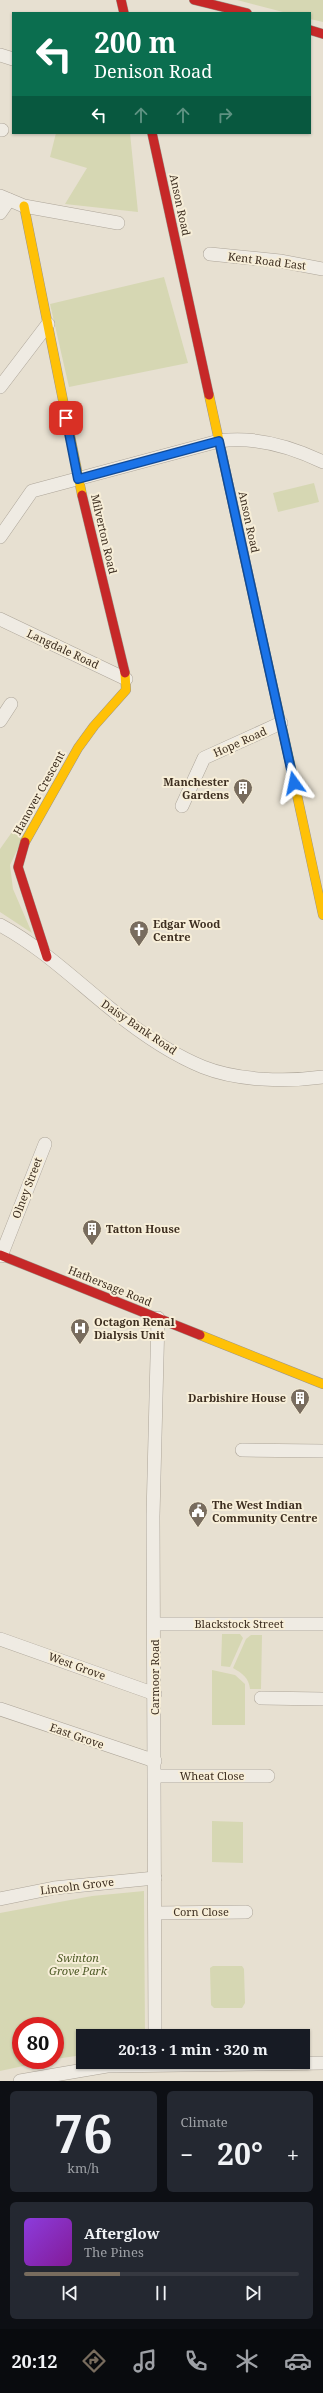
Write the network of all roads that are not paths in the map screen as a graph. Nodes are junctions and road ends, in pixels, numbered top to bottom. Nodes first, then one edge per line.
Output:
1 (121, 0) edge
2 (194, 0) edge
3 (124, 12) edge
4 (243, 12) edge
5 (311, 30) edge
6 (323, 34) edge
7 (0, 55) edge
8 (12, 59) edge
9 (152, 134) edge
10 (5, 198) edge
11 (24, 206) junction
12 (0, 213) edge
13 (118, 223) dead end
14 (210, 254) dead end
15 (323, 269) edge
16 (48, 324) junction
17 (0, 387) edge
18 (219, 441) junction
19 (323, 462) edge
20 (78, 479) junction
21 (0, 537) edge
22 (0, 619) edge
23 (126, 679) junction
24 (11, 704) dead end
25 (0, 721) edge
26 (281, 723) junction
27 (182, 806) dead end
28 (323, 915) edge
29 (0, 925) edge
30 (47, 957) junction
31 (323, 1077) edge
32 (45, 1144) dead end
33 (0, 1255) edge
34 (158, 1318) junction
35 (323, 1384) edge
36 (242, 1450) dead end
37 (323, 1451) edge
38 (155, 1624) junction
39 (323, 1624) edge
40 (0, 1639) edge
41 (155, 1694) junction
42 (262, 1698) dead end
43 (323, 1699) edge
44 (0, 1709) edge
45 (155, 1761) junction
46 (155, 1776) junction
47 (268, 1776) dead end
48 (155, 1878) junction
49 (0, 1899) edge
50 (246, 1912) dead end
51 (156, 1913) junction
52 (155, 2029) edge
53 (310, 2063) edge
54 (323, 2063) edge
55 (90, 2069) edge
56 (20, 2081) edge

1 - 3 main road
2 - 4 main road
5 - 6 main road
7 - 8 street
9 - 18 main road, Anson Road
10 - 11 street
10 - 12 street
11 - 13 street
11 - 16 main road, Milverton Road
14 - 15 street, Kent Road East
16 - 17 street
16 - 20 main road, Milverton Road
18 - 19 street
18 - 20 street
18 - 26 main road, Anson Road
20 - 21 street
20 - 23 main road, Milverton Road
22 - 23 street, Langdale Road
23 - 30 main road, Hanover Crescent
24 - 25 street
26 - 27 street, Hope Road
26 - 28 main road, Anson Road
29 - 30 street, Daisy Bank Road
30 - 31 street, Daisy Bank Road
32 - 33 street, Olney Street
33 - 34 main road, Hathersage Road
34 - 35 main road, Hathersage Road
34 - 38 street, Carmoor Road
36 - 37 street
38 - 39 street, Blackstock Street
38 - 41 street, Carmoor Road
40 - 41 street, West Grove
41 - 45 street, Carmoor Road
42 - 43 street
44 - 45 street, East Grove
45 - 46 street, Carmoor Road
46 - 47 street, Wheat Close
46 - 48 street, Carmoor Road
48 - 49 street, Lincoln Grove
48 - 51 street, Carmoor Road
50 - 51 street, Corn Close
51 - 52 street, Carmoor Road
53 - 54 street
55 - 56 street

